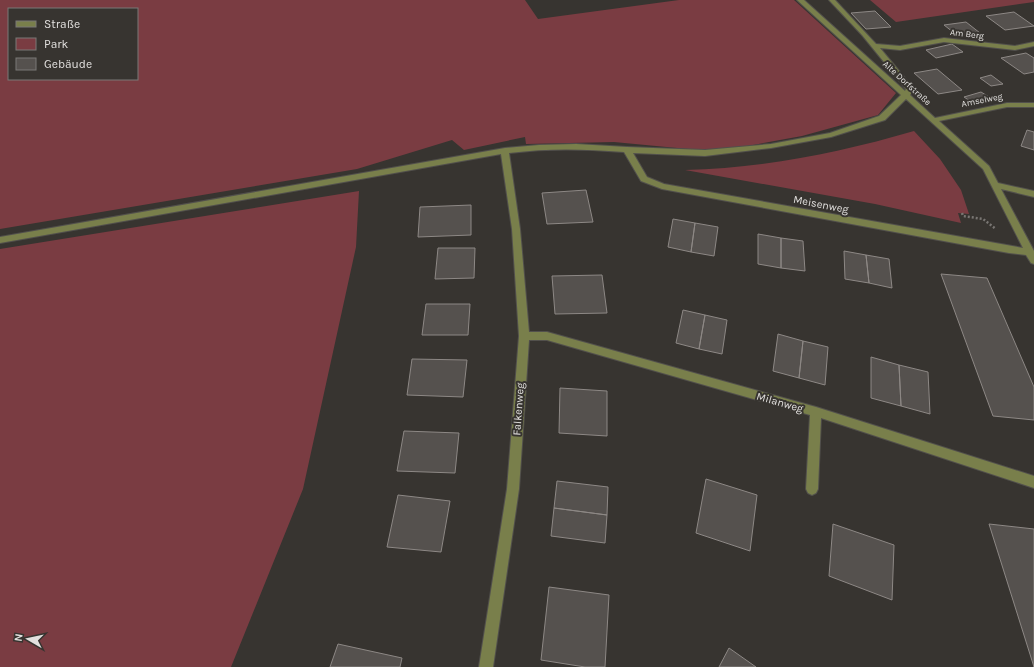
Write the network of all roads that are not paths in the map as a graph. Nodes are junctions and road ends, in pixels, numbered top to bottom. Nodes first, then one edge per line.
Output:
1 (800, 0) edge
2 (832, 0) edge
3 (1034, 44) edge
4 (875, 46) junction
5 (906, 95) junction
6 (1034, 105) edge
7 (934, 120) junction
8 (627, 150) junction
9 (505, 151) junction
10 (995, 185) junction
11 (1034, 194) edge
12 (0, 240) edge
13 (1030, 252) junction
14 (1034, 261) edge
15 (524, 336) junction
16 (816, 412) junction
17 (1034, 482) edge
18 (812, 489) dead end
19 (486, 667) edge

1 - 5 street, Alte Dorfstraße
2 - 4 street
3 - 4 street, Am Berg
4 - 5 street
5 - 7 street, Alte Dorfstraße
5 - 8 street
6 - 7 street, Amselweg
7 - 10 street, Alte Dorfstraße
8 - 9 street
8 - 13 street, Meisenweg
9 - 12 street
9 - 15 street, Falkenweg
10 - 11 street
10 - 13 street, Alte Dorfstraße
13 - 14 street, Alte Dorfstraße
15 - 16 street, Milanweg
15 - 19 street, Falkenweg
16 - 17 street, Milanweg
16 - 18 street

